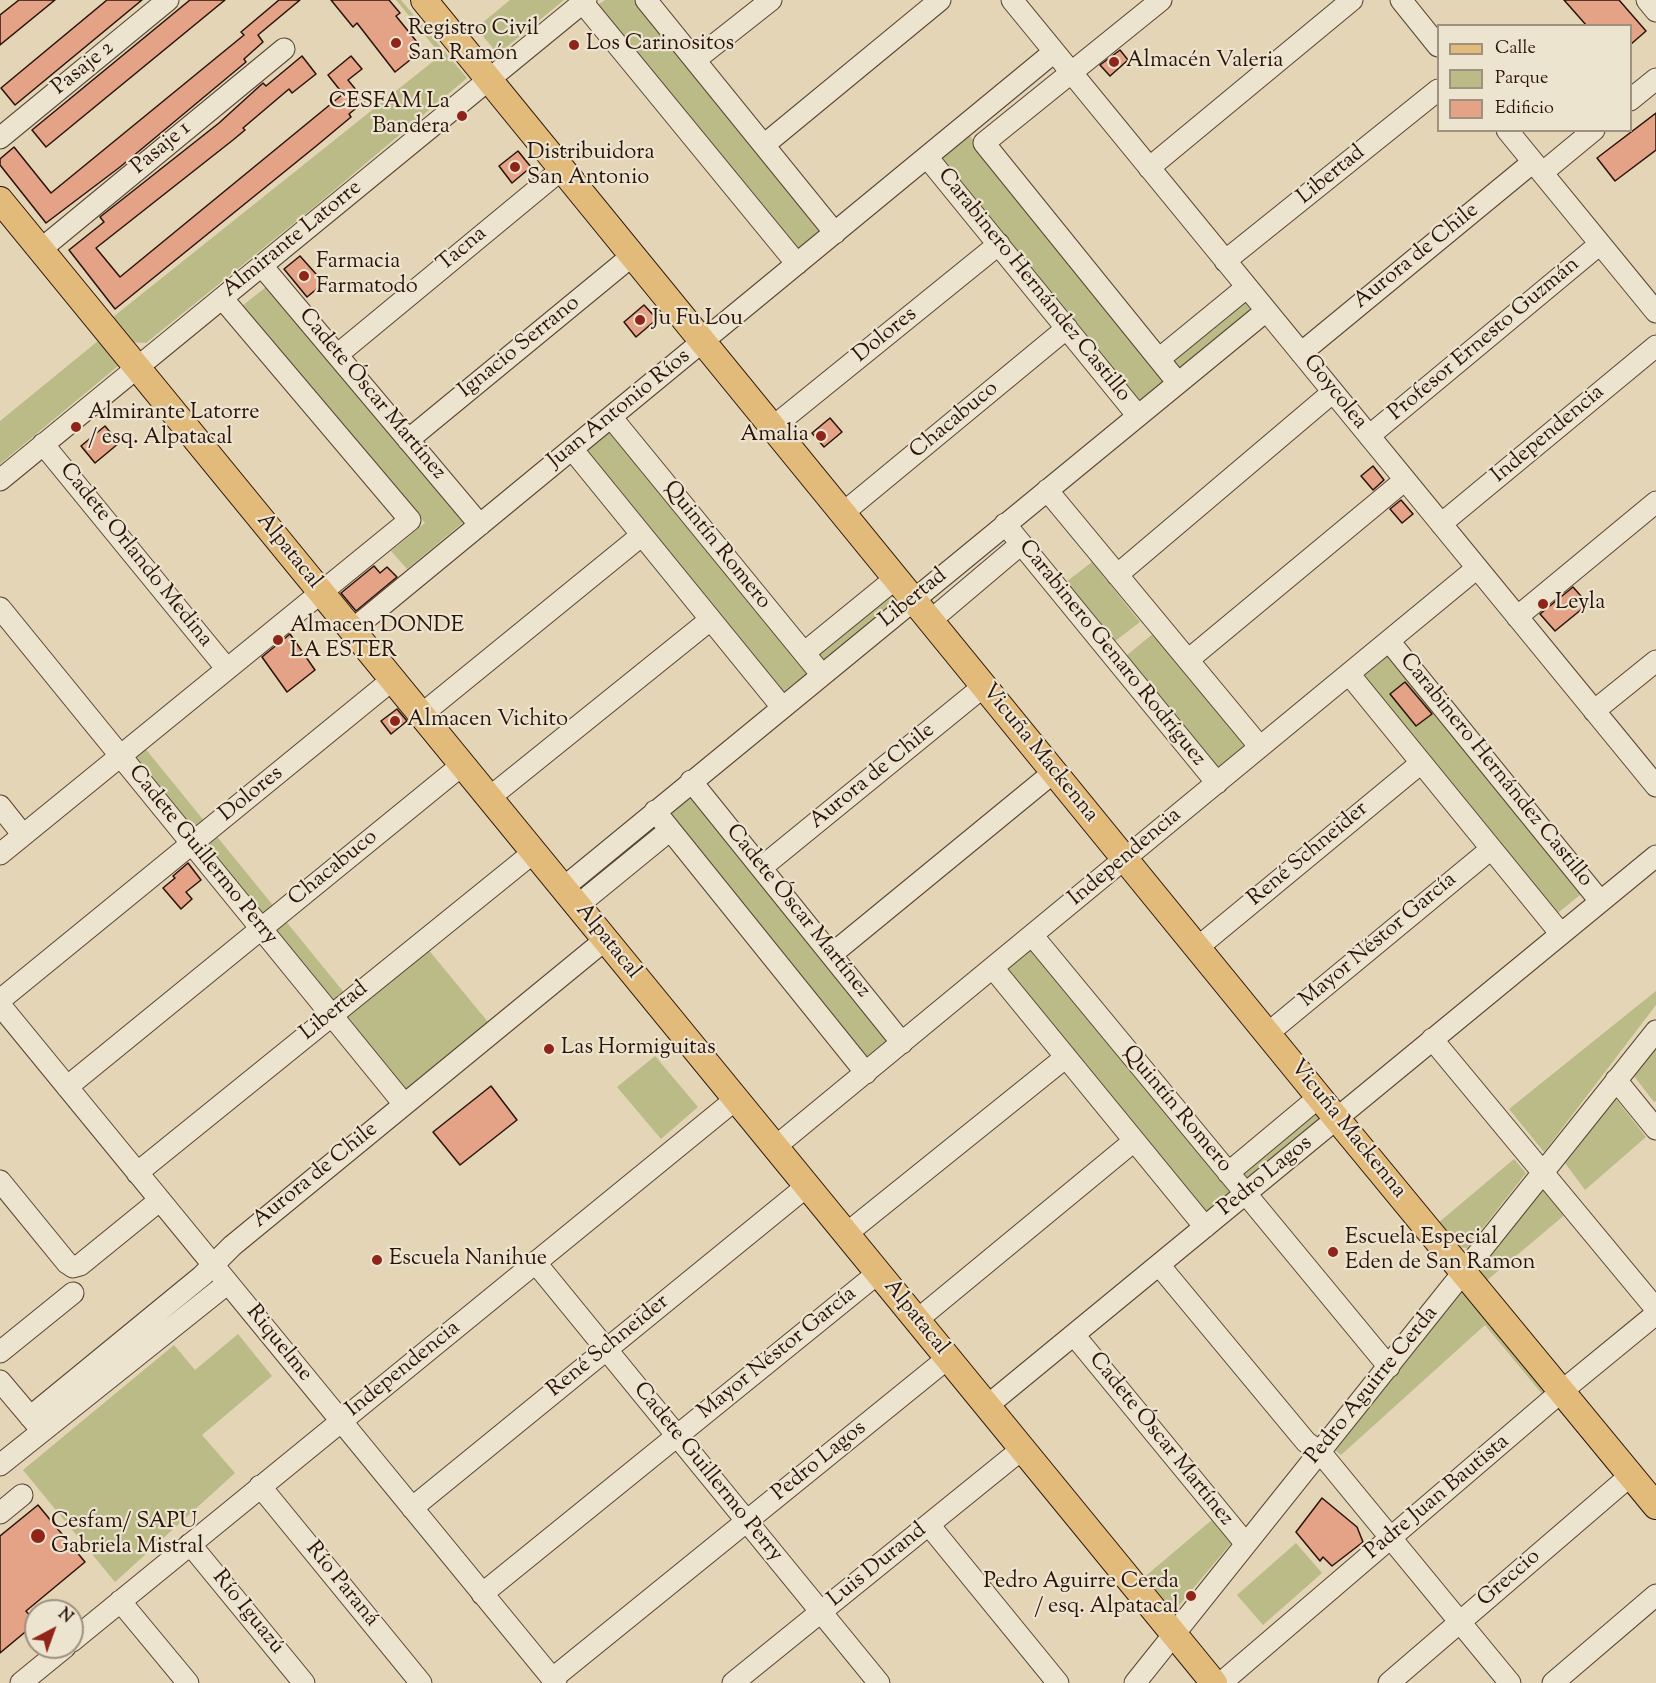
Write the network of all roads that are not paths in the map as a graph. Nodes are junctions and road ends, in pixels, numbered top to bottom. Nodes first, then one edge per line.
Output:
1 (168, 0) edge
2 (424, 0) edge
3 (646, 0) edge
4 (771, 0) edge
5 (940, 0) edge
6 (1012, 0) edge
7 (1161, 0) edge
8 (1352, 0) edge
9 (1401, 0) edge
10 (1647, 0) edge
11 (585, 1) edge
12 (1656, 11) edge
13 (1437, 45) edge
14 (284, 49) dead end
15 (1054, 52) junction
16 (695, 60) junction
17 (1071, 73) junction
18 (1656, 79) edge
19 (489, 80) junction
20 (1437, 91) edge
21 (1632, 98) edge
22 (1510, 132) edge
23 (1591, 132) edge
24 (0, 138) edge
25 (764, 145) junction
26 (927, 157) junction
27 (1149, 168) junction
28 (1538, 168) junction
29 (562, 169) junction
30 (0, 200) edge
31 (835, 233) junction
32 (999, 244) junction
33 (1600, 244) junction
34 (40, 250) junction
35 (633, 255) junction
36 (1226, 261) junction
37 (797, 264) junction
38 (261, 266) junction
39 (1247, 287) junction
40 (222, 298) junction
41 (1266, 310) junction
42 (1656, 312) edge
43 (1066, 328) junction
44 (703, 341) junction
45 (1656, 346) edge
46 (1301, 353) junction
47 (337, 355) junction
48 (1159, 359) junction
49 (137, 368) junction
50 (1178, 383) junction
51 (1333, 392) junction
52 (1138, 416) junction
53 (611, 417) junction
54 (773, 427) junction
55 (1369, 436) junction
56 (408, 440) junction
57 (43, 444) junction
58 (572, 449) junction
59 (0, 480) edge
60 (1405, 480) junction
61 (1047, 490) junction
62 (1656, 502) edge
63 (843, 513) junction
64 (1005, 524) junction
65 (1441, 524) junction
66 (480, 525) junction
67 (642, 535) junction
68 (1021, 544) junction
69 (1477, 568) junction
70 (1118, 575) junction
71 (896, 578) junction
72 (321, 592) junction
73 (913, 600) junction
74 (0, 608) edge
75 (1517, 617) junction
76 (710, 620) junction
77 (930, 621) junction
78 (352, 630) junction
79 (1389, 641) junction
80 (804, 653) junction
81 (1188, 660) junction
82 (1656, 661) edge
83 (227, 669) junction
84 (1349, 674) junction
85 (822, 675) junction
86 (392, 680) junction
87 (984, 686) junction
88 (782, 707) junction
89 (1594, 711) junction
90 (421, 714) junction
91 (1260, 747) junction
92 (120, 756) junction
93 (1421, 763) junction
94 (462, 765) junction
95 (1054, 772) junction
96 (691, 781) junction
97 (1216, 783) junction
98 (1656, 786) edge
99 (489, 798) junction
100 (0, 806) edge
101 (655, 811) junction
102 (670, 830) junction
103 (23, 835) junction
104 (192, 844) junction
105 (1491, 849) junction
106 (534, 852) junction
107 (0, 854) edge
108 (1656, 856) edge
109 (1125, 859) junction
110 (762, 867) junction
111 (570, 897) junction
112 (1600, 901) junction
113 (261, 928) junction
114 (1561, 934) junction
115 (1032, 935) junction
116 (605, 940) junction
117 (1197, 948) junction
118 (832, 954) junction
119 (993, 968) junction
120 (0, 1003) edge
121 (332, 1015) junction
122 (1656, 1031) edge
123 (1268, 1034) junction
124 (1432, 1039) junction
125 (902, 1043) junction
126 (1066, 1057) junction
127 (866, 1073) junction
128 (1616, 1080) junction
129 (67, 1087) junction
130 (1319, 1097) junction
131 (736, 1099) junction
132 (404, 1104) junction
133 (1336, 1119) junction
134 (1656, 1129) edge
135 (1134, 1140) junction
136 (775, 1147) junction
137 (137, 1173) junction
138 (1228, 1173) junction
139 (1542, 1173) junction
140 (0, 1181) edge
141 (807, 1186) junction
142 (1245, 1194) junction
143 (160, 1200) junction
144 (1205, 1227) junction
145 (846, 1234) junction
146 (535, 1262) junction
147 (213, 1265) junction
148 (1159, 1265) junction
149 (1464, 1272) junction
150 (878, 1273) junction
151 (228, 1283) junction
152 (73, 1293) dead end
153 (1656, 1309) edge
154 (1656, 1314) edge
155 (917, 1320) junction
156 (1074, 1335) junction
157 (606, 1349) junction
158 (0, 1352) edge
159 (948, 1358) junction
160 (1389, 1367) junction
161 (0, 1381) edge
162 (1562, 1391) junction
163 (987, 1406) junction
164 (341, 1421) junction
165 (36, 1424) junction
166 (677, 1436) junction
167 (1022, 1449) junction
168 (1320, 1452) junction
169 (0, 1466) edge
170 (1631, 1475) junction
171 (260, 1486) junction
172 (22, 1496) dead end
173 (1656, 1506) edge
174 (412, 1508) junction
175 (0, 1513) edge
176 (747, 1522) junction
177 (929, 1525) junction
178 (1390, 1538) junction
179 (190, 1544) junction
180 (1246, 1544) junction
181 (482, 1594) junction
182 (1656, 1595) edge
183 (120, 1601) junction
184 (821, 1612) junction
185 (1460, 1623) junction
186 (84, 1631) edge
187 (1174, 1634) junction
188 (50, 1659) edge
189 (177, 1679) edge
190 (554, 1681) edge
191 (21, 1683) edge
192 (304, 1683) edge
193 (421, 1683) edge
194 (733, 1683) edge
195 (879, 1683) edge
196 (1058, 1683) edge
197 (1135, 1683) edge
198 (1214, 1683) edge
199 (1221, 1683) edge
200 (1389, 1683) edge
201 (1510, 1683) edge
202 (1553, 1683) edge

1 - 24 street, Pasaje 2
2 - 19 main road, Vicuña Mackenna
3 - 16 street
4 - 16 street
5 - 25 street
6 - 15 street, Goycolea
7 - 17 street
8 - 27 street
9 - 13 street
10 - 12 street
11 - 19 street, Almirante Latorre
11 - 37 street
14 - 34 street, Pasaje 1
15 - 17 street, Goycolea
15 - 26 street, Juan Antonio Ríos
16 - 25 street
17 - 27 street, Goycolea
17 - 48 street
18 - 21 street
19 - 29 main road, Vicuña Mackenna
19 - 38 street, Almirante Latorre
20 - 36 street, Libertad
22 - 28 street
23 - 28 street, Aurora de Chile
25 - 31 street
26 - 31 street, Juan Antonio Ríos
26 - 32 street, Carabinero Hernández Castillo
27 - 36 street, Goycolea
28 - 33 street
28 - 46 street, Aurora de Chile
29 - 35 main road, Vicuña Mackenna
29 - 47 street, Tacna
30 - 34 main road, Alpatacal
31 - 37 street, Juan Antonio Ríos
32 - 43 street, Carabinero Hernández Castillo
32 - 54 street, Dolores
33 - 42 street
33 - 55 street, Profesor Ernesto Guzmán
34 - 49 main road, Alpatacal
35 - 44 main road, Vicuña Mackenna
35 - 56 street, Ignacio Serrano
36 - 39 street, Goycolea
37 - 44 street, Juan Antonio Ríos
38 - 40 street, Almirante Latorre
38 - 47 street, Cadete Óscar Martínez
39 - 41 street, Goycolea
39 - 48 street
40 - 49 street, Almirante Latorre
40 - 72 street
41 - 46 street, Goycolea
41 - 50 street, Libertad
43 - 52 street, Carabinero Hernández Castillo
43 - 63 street, Chacabuco
44 - 53 street, Juan Antonio Ríos
44 - 54 main road, Vicuña Mackenna
45 - 65 street, Independencia
46 - 51 street, Goycolea
47 - 56 street, Cadete Óscar Martínez
48 - 50 street
49 - 57 street, Almirante Latorre
49 - 72 main road, Alpatacal
50 - 52 street, Libertad
51 - 55 street, Goycolea
51 - 70 street
52 - 61 street, Libertad
53 - 58 street, Juan Antonio Ríos
53 - 80 street, Quintín Romero
54 - 63 main road, Vicuña Mackenna
55 - 60 street, Goycolea
56 - 66 street, Cadete Óscar Martínez
57 - 59 street, Almirante Latorre
57 - 83 street, Cadete Orlando Medina
58 - 66 street, Juan Antonio Ríos
58 - 67 street
60 - 65 street, Goycolea
60 - 81 street
61 - 64 street, Libertad
61 - 70 street
62 - 75 street
63 - 71 main road, Vicuña Mackenna
64 - 68 street, Carabinero Genaro Rodríguez
64 - 73 street, Libertad
65 - 69 street, Goycolea
66 - 78 street, Juan Antonio Ríos
67 - 76 street
67 - 90 street
68 - 77 street, Libertad
68 - 97 street, Carabinero Genaro Rodríguez
69 - 75 street, Goycolea
69 - 79 street, Independencia
70 - 81 street
71 - 73 main road, Vicuña Mackenna
71 - 80 street, Libertad
72 - 78 main road, Alpatacal
72 - 83 street
73 - 77 main road, Vicuña Mackenna
73 - 85 street, Libertad
74 - 92 street, Cadete Guillermo Perry
75 - 89 street, Goycolea
76 - 88 street
76 - 99 street
77 - 87 main road, Vicuña Mackenna
78 - 86 main road, Alpatacal
79 - 84 street, Independencia
79 - 112 street, Carabinero Hernández Castillo
80 - 85 street, Quintín Romero
81 - 91 street
82 - 89 street
83 - 92 street
84 - 91 street, Independencia
84 - 93 street
85 - 88 street, Libertad
86 - 90 main road, Alpatacal
86 - 104 street, Dolores
87 - 95 main road, Vicuña Mackenna
87 - 110 street, Aurora de Chile
88 - 96 street, Libertad
89 - 98 street, Goycolea
90 - 94 main road, Alpatacal
91 - 97 street, Independencia
92 - 103 street
92 - 104 street, Cadete Guillermo Perry
93 - 105 street
93 - 117 street, René Schneider
94 - 99 main road, Alpatacal
94 - 113 street, Chacabuco
95 - 109 main road, Vicuña Mackenna
95 - 118 street
96 - 101 street, Libertad
96 - 110 street, Cadete Óscar Martínez
97 - 109 street, Independencia
99 - 106 main road, Alpatacal
100 - 103 street
101 - 102 street
101 - 111 street, Libertad
102 - 111 street
102 - 127 street
103 - 107 street
104 - 113 street, Cadete Guillermo Perry
104 - 120 street, Dolores
105 - 114 street
105 - 123 street, Mayor Néstor García
106 - 111 main road, Alpatacal
106 - 121 street, Libertad
108 - 112 street, Pedro Lagos
109 - 115 street, Independencia
109 - 117 main road, Vicuña Mackenna
110 - 118 street, Cadete Óscar Martínez
111 - 116 main road, Alpatacal
112 - 114 street, Pedro Lagos
113 - 121 street, Cadete Guillermo Perry
113 - 129 street, Chacabuco
114 - 124 street, Pedro Lagos
115 - 119 street, Independencia
115 - 138 street, Quintín Romero
116 - 131 main road, Alpatacal
116 - 132 street, Aurora de Chile
117 - 123 main road, Vicuña Mackenna
118 - 125 street, Cadete Óscar Martínez
119 - 125 street, Independencia
119 - 126 street
120 - 129 street, Riquelme
121 - 132 street, Cadete Guillermo Perry
121 - 137 street, Libertad
122 - 128 street, Pedro Aguirre Cerda
123 - 130 main road, Vicuña Mackenna
124 - 133 street, Pedro Lagos
124 - 139 street
125 - 127 street, Independencia
126 - 135 street
126 - 145 street
127 - 136 street, Independencia
128 - 134 street
128 - 139 street, Pedro Aguirre Cerda
129 - 137 street, Riquelme
130 - 133 main road, Vicuña Mackenna
130 - 138 street, Pedro Lagos
131 - 136 main road, Alpatacal
131 - 146 street, Independencia
132 - 147 street, Aurora de Chile
133 - 142 street, Pedro Lagos
133 - 149 main road, Vicuña Mackenna
135 - 144 street
135 - 155 street
136 - 141 main road, Alpatacal
137 - 143 street, Riquelme
138 - 142 street, Quintín Romero
139 - 149 street, Pedro Aguirre Cerda
139 - 153 street
140 - 143 street
141 - 145 main road, Alpatacal
141 - 157 street, René Schneider
142 - 144 street, Pedro Lagos
142 - 160 street, Quintín Romero
143 - 147 street, Riquelme
144 - 148 street, Pedro Lagos
145 - 150 main road, Alpatacal
146 - 157 street, Cadete Guillermo Perry
146 - 164 street, Independencia
147 - 151 street, Riquelme
147 - 165 street, Aurora de Chile
148 - 156 street, Pedro Lagos
148 - 168 street
149 - 160 street, Pedro Aguirre Cerda
149 - 162 main road, Vicuña Mackenna
150 - 155 main road, Alpatacal
150 - 166 street, Mayor Néstor García
151 - 164 street, Riquelme
151 - 165 street, Aurora de Chile
152 - 158 street
154 - 162 street, Padre Juan Bautista
155 - 159 main road, Alpatacal
156 - 163 street, Pedro Lagos
156 - 180 street, Cadete Óscar Martínez
157 - 166 street, Cadete Guillermo Perry
157 - 174 street, René Schneider
159 - 163 main road, Alpatacal
159 - 176 street, Pedro Lagos
160 - 168 street, Pedro Aguirre Cerda
161 - 165 street
162 - 170 main road, Vicuña Mackenna
162 - 178 street, Padre Juan Bautista
163 - 167 main road, Alpatacal
164 - 171 street, Independencia
164 - 174 street, Riquelme
165 - 169 street, Aurora de Chile
166 - 176 street, Cadete Guillermo Perry
166 - 181 street, Mayor Néstor García
167 - 177 street, Luis Durand
167 - 187 main road, Alpatacal
168 - 178 street
168 - 180 street, Pedro Aguirre Cerda
170 - 173 main road, Vicuña Mackenna
170 - 185 street, Greccio
171 - 179 street, Independencia
171 - 193 street, Río Paraná
172 - 175 street
174 - 181 street, Riquelme
176 - 184 street, Cadete Guillermo Perry
176 - 190 street, Pedro Lagos
177 - 184 street, Luis Durand
177 - 196 street
178 - 185 street
178 - 199 street, Padre Juan Bautista
179 - 183 street, Independencia
179 - 192 street, Río Iguazú
180 - 187 street, Pedro Aguirre Cerda
181 - 190 street, Riquelme
182 - 202 street
183 - 186 street, Independencia
183 - 189 street
184 - 194 street, Luis Durand
184 - 195 street, Cadete Guillermo Perry
185 - 200 street, Greccio
185 - 201 street
187 - 197 street, Pedro Aguirre Cerda
187 - 198 main road, Alpatacal
188 - 191 street

